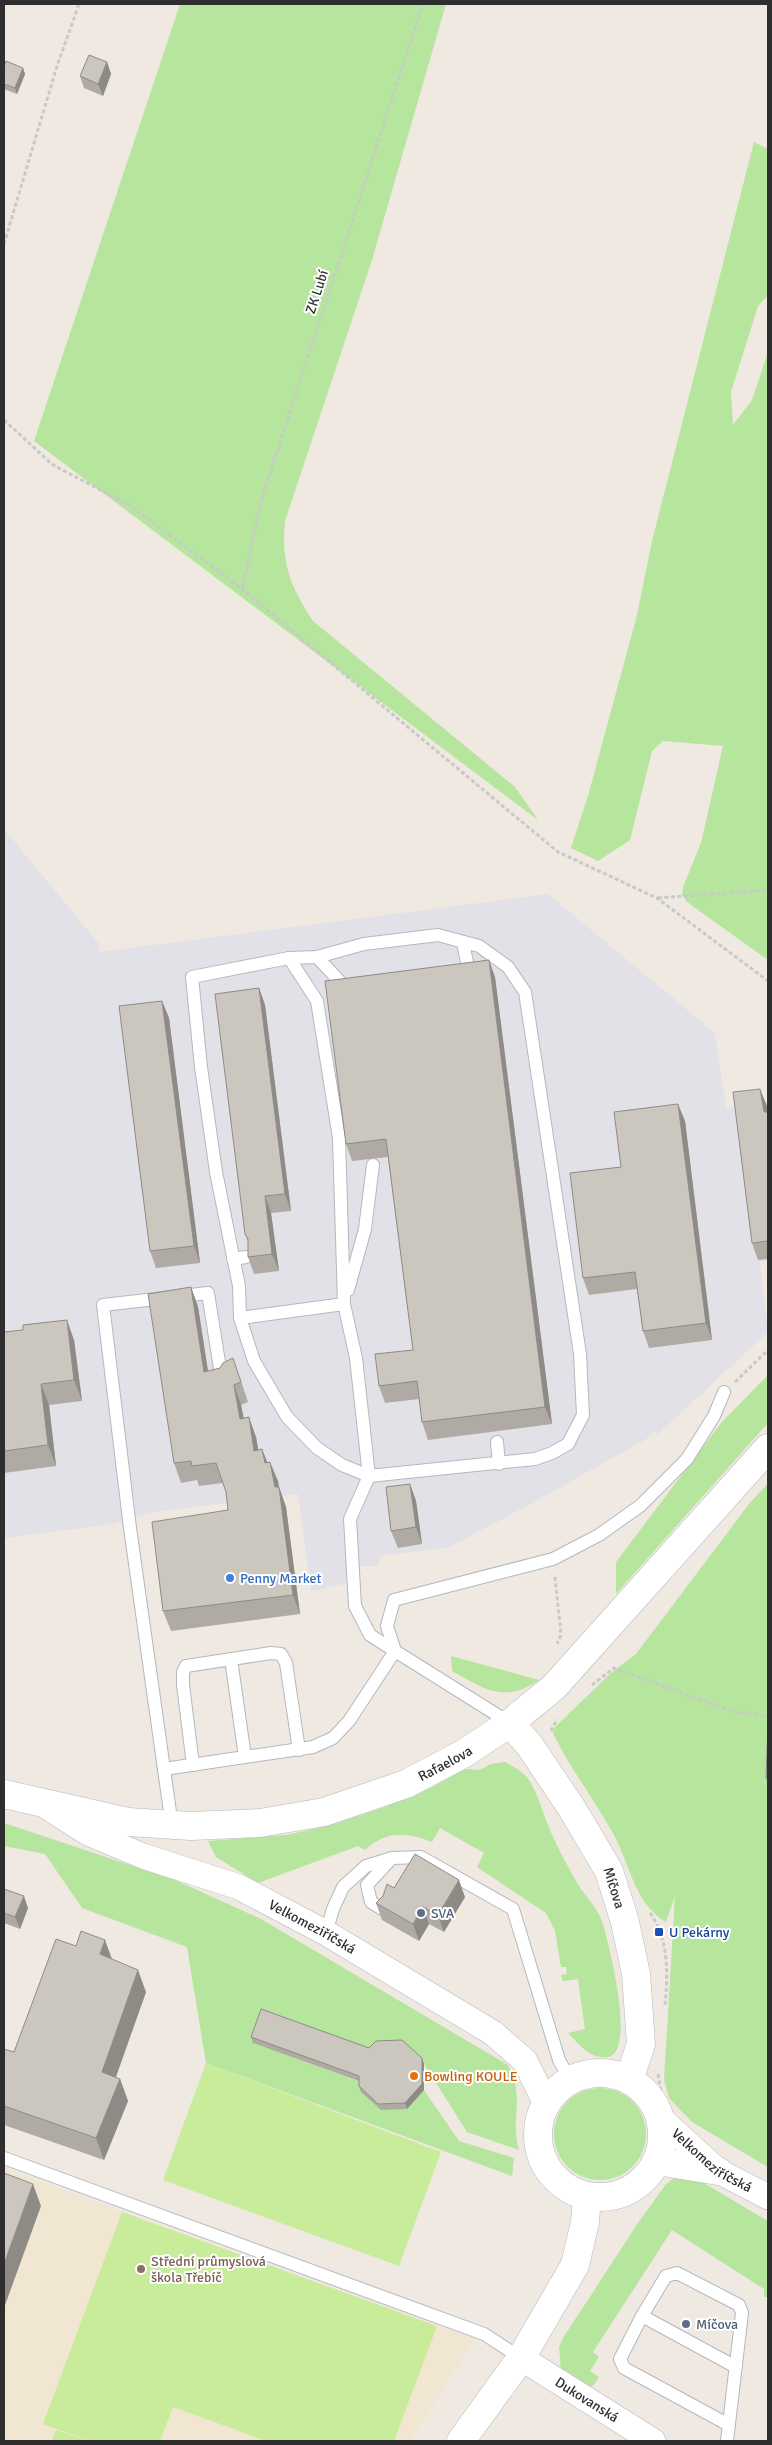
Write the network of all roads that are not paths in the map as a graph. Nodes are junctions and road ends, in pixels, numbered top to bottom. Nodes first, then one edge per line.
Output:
1 (463, 943) junction
2 (317, 957) junction
3 (289, 958) junction
4 (468, 967) edge
5 (344, 986) edge
6 (373, 1165) dead end
7 (344, 1304) junction
8 (240, 1318) junction
9 (222, 1381) edge
10 (724, 1392) road end
11 (497, 1442) dead end
12 (768, 1448) edge
13 (498, 1464) junction
14 (369, 1476) junction
15 (395, 1650) junction
16 (231, 1659) junction
17 (510, 1723) junction
18 (299, 1750) junction
19 (245, 1757) junction
20 (193, 1765) junction
21 (164, 1769) junction
22 (4, 1794) edge
23 (42, 1804) junction
24 (172, 1826) junction
25 (392, 1858) junction
26 (382, 1909) edge
27 (326, 1933) junction
28 (570, 2080) junction
29 (629, 2080) junction
30 (546, 2104) junction
31 (660, 2119) junction
32 (4, 2158) edge
33 (657, 2161) junction
34 (718, 2171) junction
35 (587, 2197) junction
36 (768, 2197) edge
37 (642, 2316) junction
38 (521, 2358) junction
39 (736, 2367) junction
40 (729, 2425) junction
41 (461, 2441) edge
42 (653, 2441) edge
43 (727, 2441) edge

1 - 2 lane
1 - 4 lane
1 - 13 lane
2 - 3 lane
2 - 5 lane
3 - 7 lane
3 - 8 lane
6 - 7 lane
7 - 8 lane
7 - 14 lane
8 - 14 lane
9 - 21 lane
10 - 15 lane
11 - 13 lane
12 - 17 street, Rafaelova
13 - 14 lane
14 - 15 lane
15 - 17 lane
15 - 18 lane
16 - 18 lane
16 - 19 lane
16 - 20 lane
17 - 24 street, Rafaelova
17 - 29 street, Míčova
18 - 19 lane
19 - 20 lane
20 - 21 lane
21 - 24 lane
22 - 23 street, Rafaelova
23 - 24 street, Rafaelova
23 - 27 street, Velkomeziříčská
25 - 26 lane
25 - 27 lane
25 - 28 lane
27 - 30 street, Velkomeziříčská
28 - 29 street, Velkomeziříčská
28 - 30 street, Velkomeziříčská
29 - 31 street, Velkomeziříčská
30 - 35 street, Velkomeziříčská
31 - 33 street, Velkomeziříčská
31 - 34 street, Velkomeziříčská
32 - 38 lane
33 - 34 street
33 - 35 street, Velkomeziříčská
34 - 36 street, Velkomeziříčská
35 - 38 street
37 - 39 lane
37 - 39 lane
37 - 40 lane
38 - 41 street
38 - 42 street, Dukovanská
39 - 40 lane
40 - 43 lane

